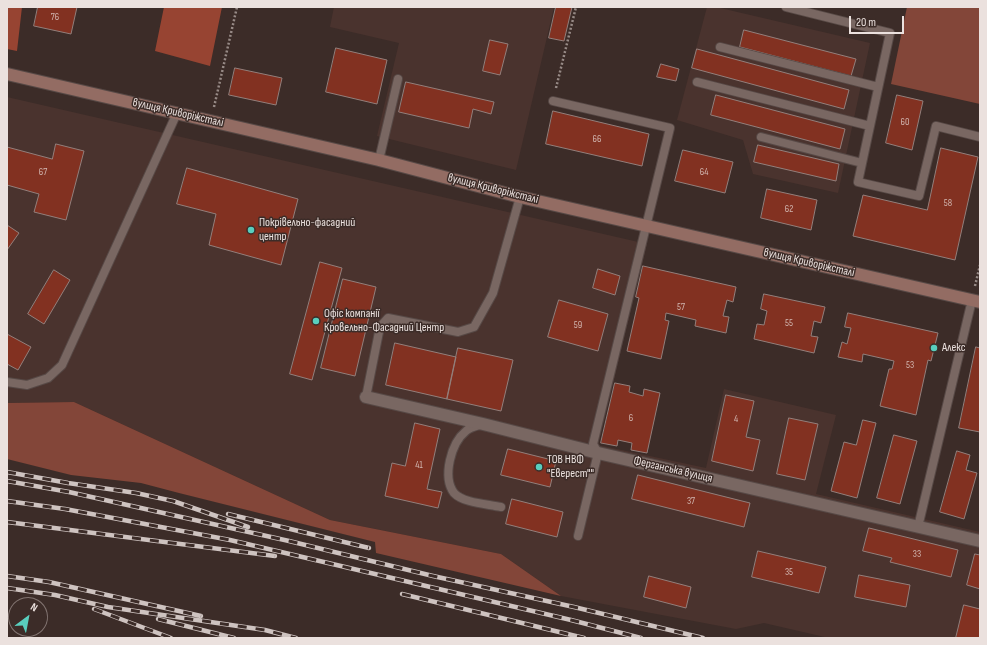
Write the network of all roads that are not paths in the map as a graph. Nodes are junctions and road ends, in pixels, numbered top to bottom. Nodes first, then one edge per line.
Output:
1 (786, 7) edge
2 (720, 47) dead end
3 (7, 74) edge
4 (398, 79) dead end
5 (697, 82) dead end
6 (878, 87) junction
7 (553, 101) road end
8 (177, 113) junction
9 (870, 126) junction
10 (761, 137) dead end
11 (980, 137) edge
12 (379, 160) junction
13 (862, 163) junction
14 (520, 197) junction
15 (647, 226) junction
16 (976, 301) edge
17 (7, 382) edge
18 (366, 397) joint
19 (483, 424) junction
20 (598, 453) junction
21 (501, 507) dead end
22 (918, 527) junction
23 (578, 536) dead end
24 (980, 541) edge

1 - 6 lane
2 - 6 lane
3 - 8 main road, вулиця Криворіжсталі
4 - 12 lane
5 - 9 lane
6 - 9 lane
7 - 15 lane
8 - 12 main road, вулиця Криворіжсталі
8 - 17 lane
9 - 13 lane
10 - 13 lane
11 - 13 lane
12 - 14 main road, вулиця Криворіжсталі
14 - 15 main road, вулиця Криворіжсталі
14 - 18 lane
15 - 16 main road, вулиця Криворіжсталі
15 - 20 lane
16 - 22 lane
18 - 19 street, Ферганська вулиця
19 - 20 street, Ферганська вулиця
19 - 21 lane
20 - 22 street, Ферганська вулиця
20 - 23 lane
22 - 24 street, Ферганська вулиця

